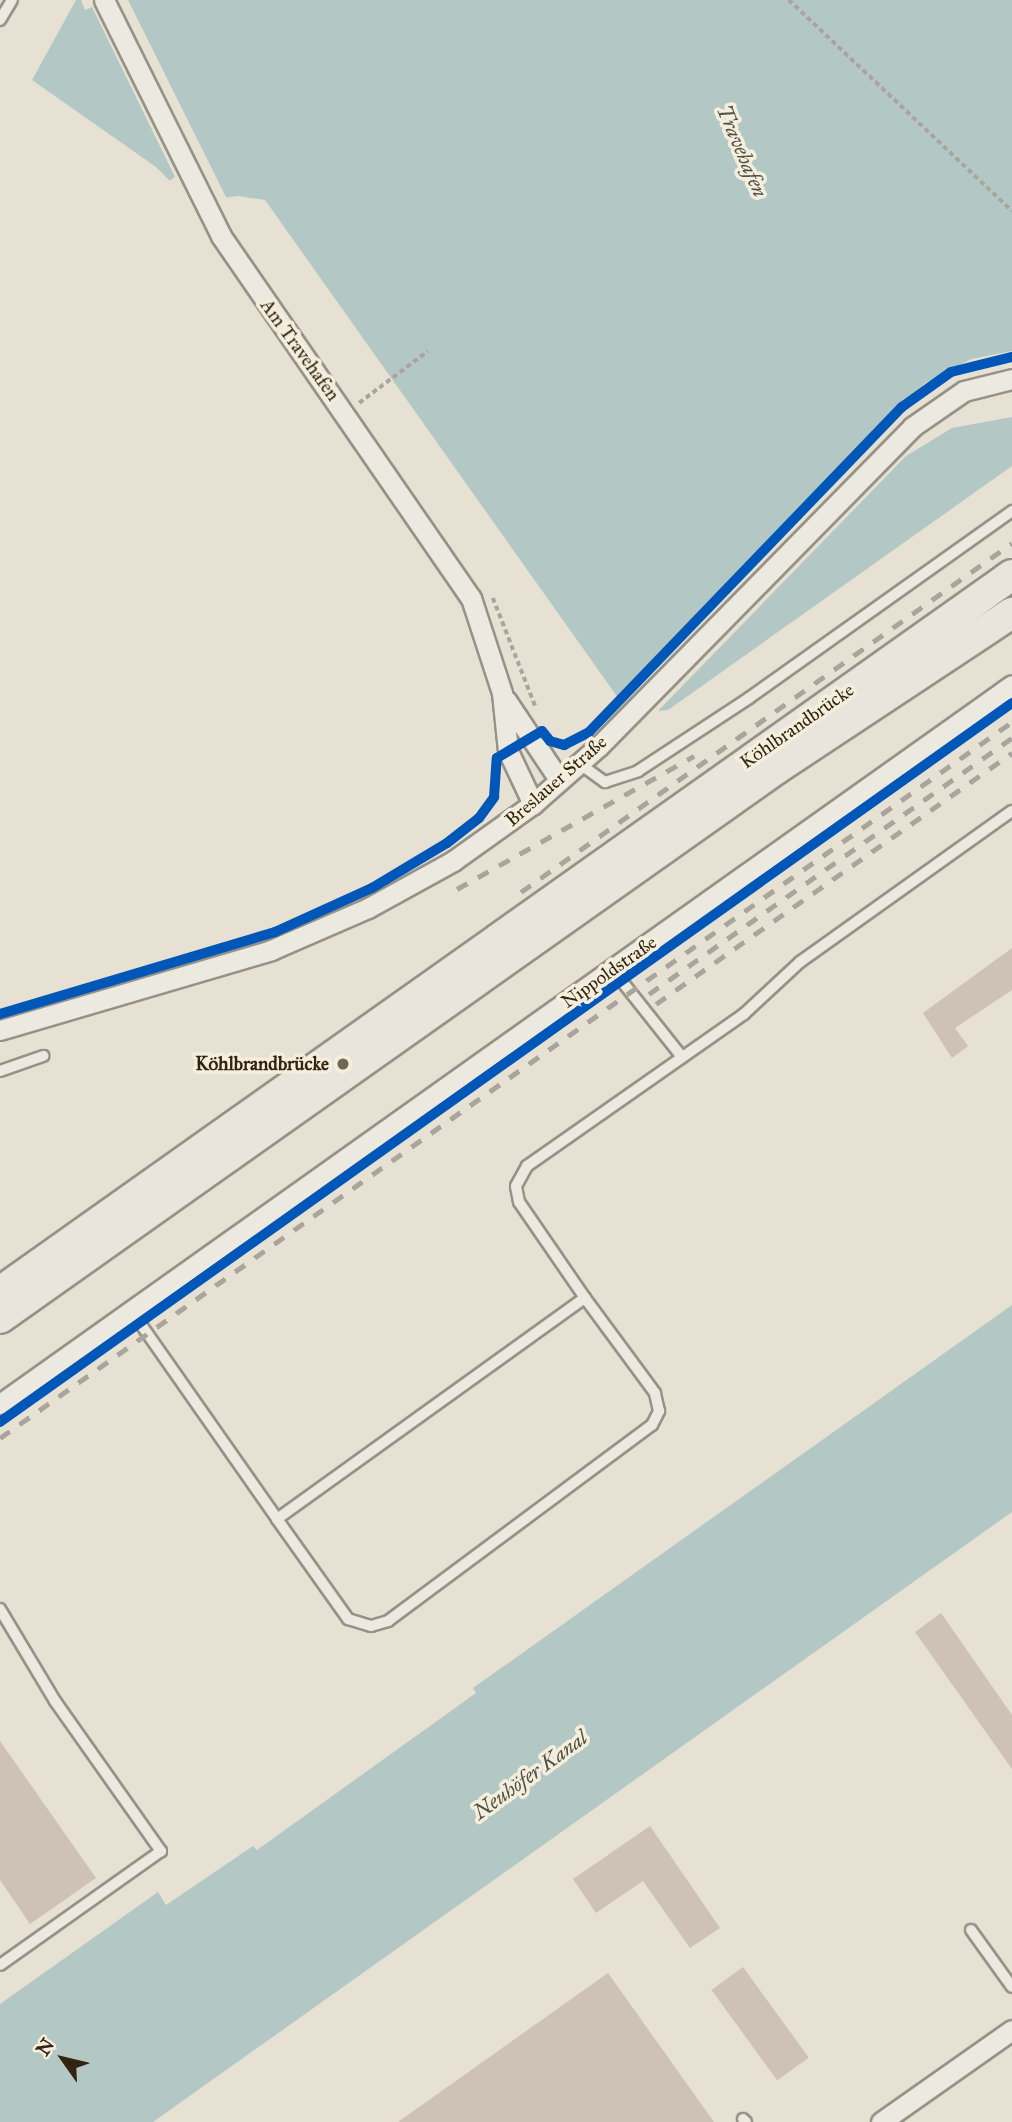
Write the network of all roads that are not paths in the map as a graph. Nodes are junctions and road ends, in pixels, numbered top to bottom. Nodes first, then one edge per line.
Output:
1 (12, 0) edge
2 (104, 0) edge
3 (0, 20) edge
4 (1012, 379) edge
5 (1012, 511) edge
6 (1012, 575) edge
7 (1012, 613) edge
8 (1012, 685) edge
9 (502, 693) junction
10 (580, 764) junction
11 (560, 781) junction
12 (534, 804) junction
13 (1012, 811) edge
14 (613, 970) junction
15 (0, 1030) edge
16 (43, 1056) dead end
17 (682, 1057) junction
18 (0, 1071) edge
19 (0, 1292) edge
20 (585, 1298) junction
21 (133, 1312) junction
22 (0, 1318) edge
23 (0, 1404) edge
24 (277, 1520) junction
25 (0, 1609) edge
26 (971, 1930) dead end
27 (0, 1965) edge
28 (1012, 1987) edge
29 (1012, 2030) edge
30 (881, 2122) edge

1 - 3 lane
2 - 9 street, Am Travehafen
4 - 10 street, Breslauer Straße
5 - 10 lane
6 - 19 main road, Köhlbrandbrücke
7 - 22 main road, Köhlbrandbrücke
8 - 14 street, Nippoldstraße
9 - 11 street, Am Travehafen
9 - 12 street, Am Travehafen
10 - 11 street, Breslauer Straße
11 - 12 street, Breslauer Straße
12 - 15 street, Breslauer Straße
13 - 17 lane
14 - 17 lane
14 - 21 street, Nippoldstraße
16 - 18 lane
17 - 20 lane
20 - 24 lane
20 - 24 lane
21 - 23 street, Nippoldstraße
21 - 24 lane
25 - 27 lane
26 - 28 lane
29 - 30 street

